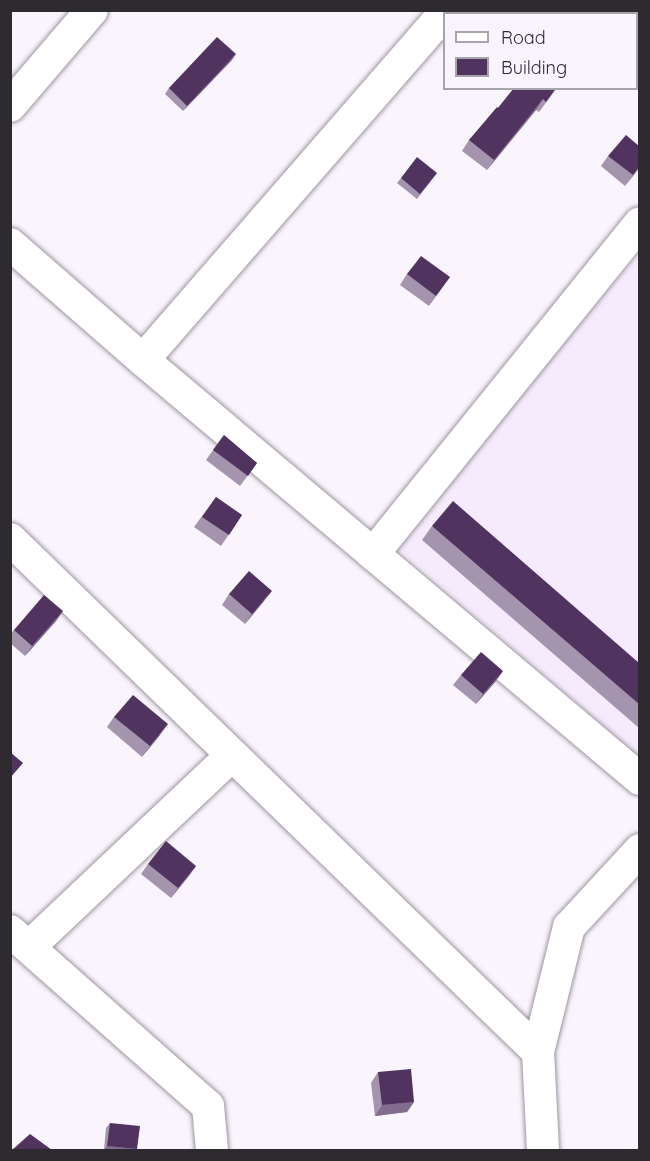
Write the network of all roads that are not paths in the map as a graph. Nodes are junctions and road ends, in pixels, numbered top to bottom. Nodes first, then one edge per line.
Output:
1 (92, 10) edge
2 (443, 16) edge
3 (10, 106) edge
4 (639, 223) edge
5 (10, 244) edge
6 (143, 360) junction
7 (10, 539) edge
8 (373, 554) junction
9 (232, 755) junction
10 (639, 779) edge
11 (639, 850) edge
12 (20, 939) edge
13 (538, 1052) junction
14 (212, 1150) edge
15 (543, 1150) edge

1 - 3 street
2 - 6 street
4 - 8 street
5 - 6 street
6 - 8 street
7 - 9 street
8 - 10 street
9 - 12 street
9 - 13 street
11 - 13 street
12 - 14 street
13 - 15 street

